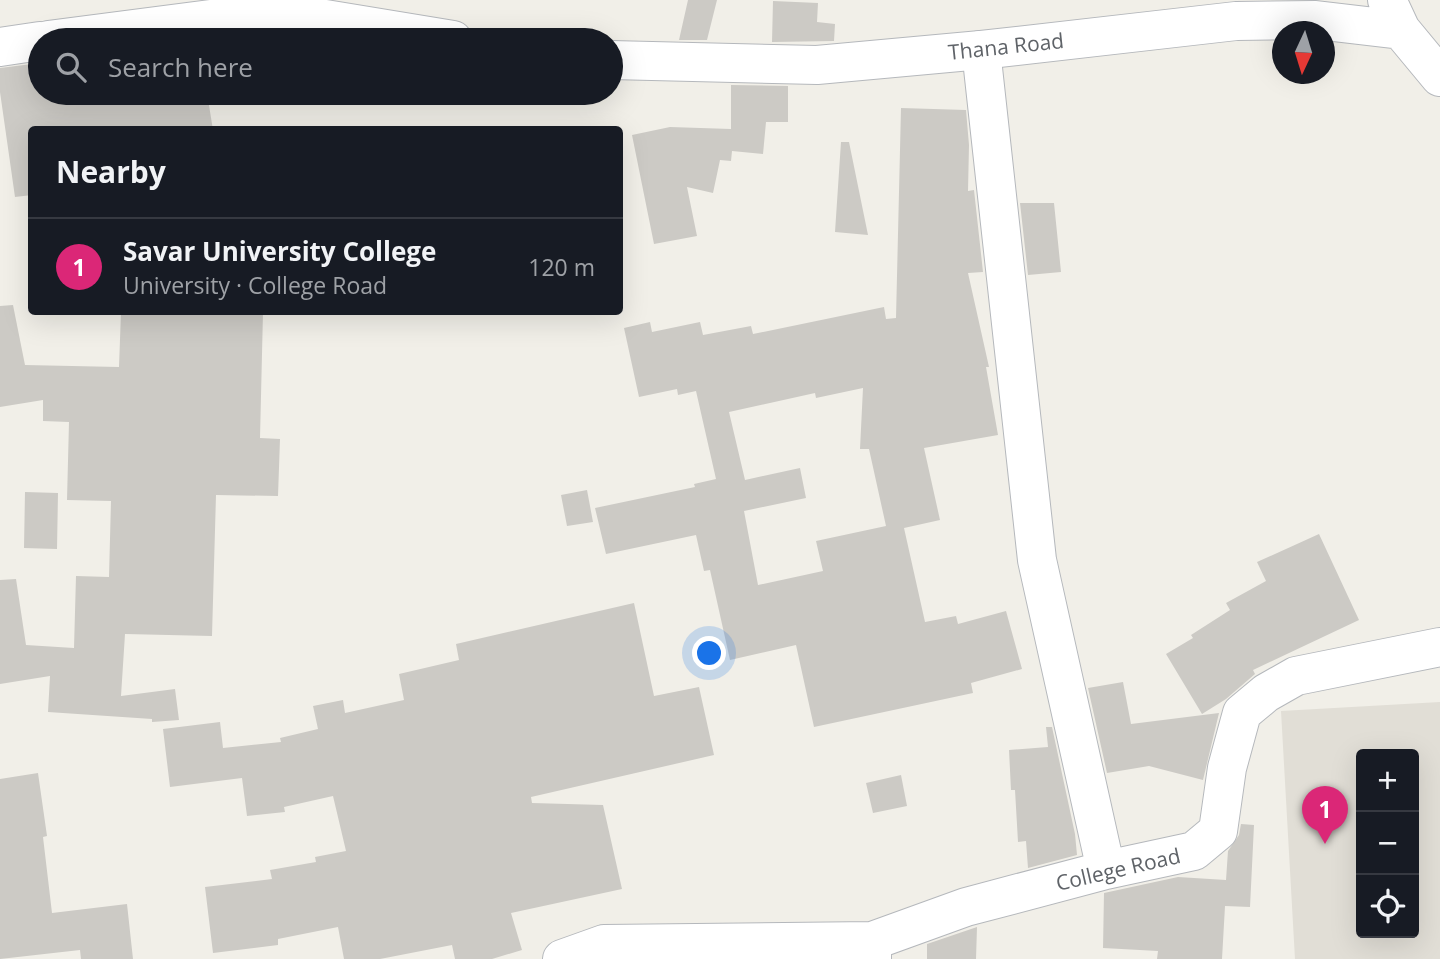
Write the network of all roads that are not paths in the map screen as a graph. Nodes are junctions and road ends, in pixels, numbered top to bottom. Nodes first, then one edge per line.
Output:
1 (214, 9) edge
2 (1394, 15) edge
3 (112, 28) edge
4 (380, 28) edge
5 (28, 43) edge
6 (0, 47) edge
7 (981, 50) junction
8 (623, 60) edge
9 (1440, 77) edge
10 (1440, 647) edge
11 (1106, 870) junction
12 (872, 950) edge
13 (562, 959) edge

1 - 3 street
1 - 4 street
2 - 7 street, Thana Road
2 - 9 street
5 - 6 street
7 - 8 street, Thana Road
7 - 11 street
10 - 11 street, College Road
11 - 12 street, College Road
12 - 13 street, College Road

